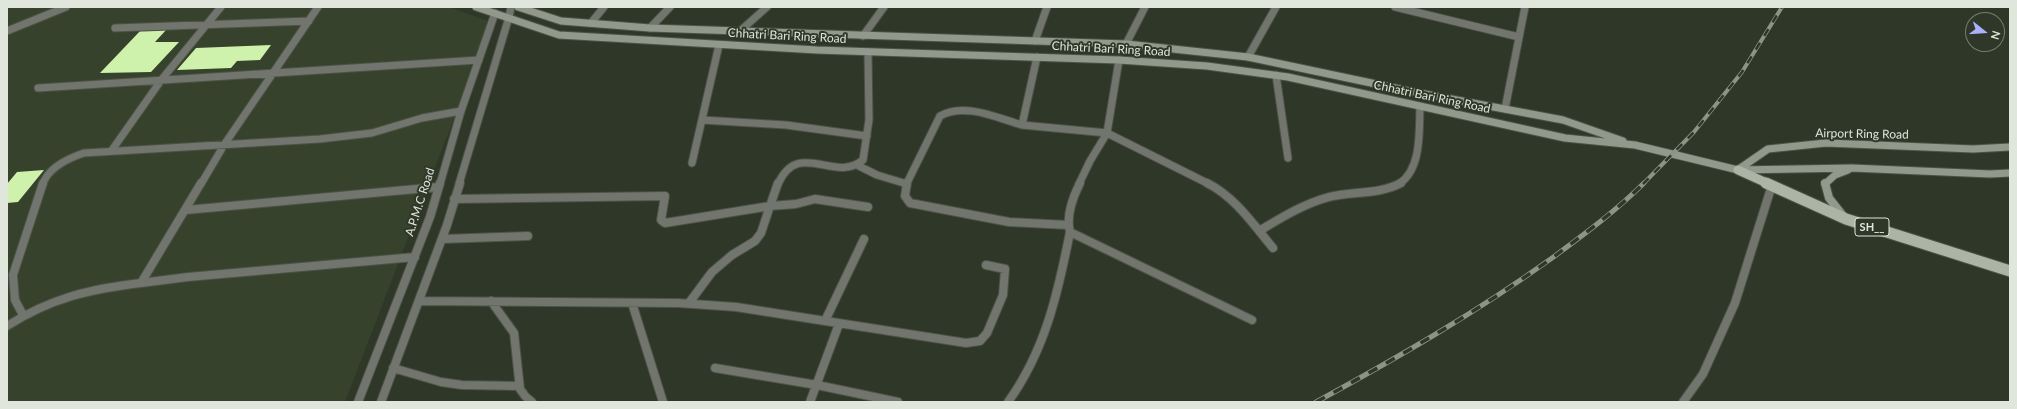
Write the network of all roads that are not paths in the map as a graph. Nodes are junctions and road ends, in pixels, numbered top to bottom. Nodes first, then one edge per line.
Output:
1 (66, 7) edge
2 (221, 7) edge
3 (318, 7) edge
4 (476, 7) edge
5 (511, 7) edge
6 (518, 7) edge
7 (604, 7) edge
8 (670, 7) edge
9 (767, 7) edge
10 (884, 7) edge
11 (1047, 7) edge
12 (1145, 7) edge
13 (1276, 7) edge
14 (1395, 7) edge
15 (1524, 7) edge
16 (496, 10) edge
17 (509, 17) junction
18 (309, 21) junction
19 (591, 23) junction
20 (206, 24) junction
21 (115, 28) dead end
22 (650, 28) junction
23 (7, 31) edge
24 (740, 31) junction
25 (863, 36) junction
26 (1519, 36) junction
27 (1035, 41) junction
28 (1126, 44) junction
29 (719, 45) junction
30 (868, 52) junction
31 (1037, 57) junction
32 (1248, 57) junction
33 (479, 60) junction
34 (1119, 60) junction
35 (273, 73) junction
36 (1276, 75) junction
37 (162, 79) junction
38 (38, 88) dead end
39 (1420, 107) junction
40 (1505, 109) junction
41 (461, 111) junction
42 (702, 120) junction
43 (1022, 125) junction
44 (1107, 133) junction
45 (867, 136) junction
46 (224, 145) junction
47 (1635, 145) junction
48 (2010, 147) edge
49 (112, 150) junction
50 (1288, 158) dead end
51 (692, 163) dead end
52 (859, 166) junction
53 (1852, 168) junction
54 (1738, 170) junction
55 (2010, 173) edge
56 (907, 183) junction
57 (1772, 186) junction
58 (438, 187) junction
59 (454, 199) junction
60 (770, 206) junction
61 (868, 207) dead end
62 (186, 210) junction
63 (1846, 219) junction
64 (1069, 229) junction
65 (1259, 230) junction
66 (528, 236) dead end
67 (864, 238) dead end
68 (442, 239) junction
69 (1273, 248) dead end
70 (415, 257) junction
71 (986, 265) dead end
72 (2010, 271) edge
73 (141, 283) junction
74 (419, 300) junction
75 (491, 301) junction
76 (632, 303) junction
77 (689, 303) junction
78 (23, 315) junction
79 (1252, 320) dead end
80 (824, 322) junction
81 (839, 324) junction
82 (7, 326) edge
83 (393, 368) junction
84 (715, 368) dead end
85 (817, 385) junction
86 (519, 386) junction
87 (358, 402) edge
88 (381, 402) edge
89 (532, 402) edge
90 (662, 402) edge
91 (810, 402) edge
92 (898, 402) edge
93 (1008, 402) edge
94 (1683, 402) edge

1 - 23 street
2 - 20 street
3 - 18 street
4 - 16 main road, Chhatri Bari Ring Road
5 - 17 street
6 - 19 main road
7 - 19 street
8 - 22 street
9 - 24 street
10 - 25 street
11 - 27 street
12 - 28 street
13 - 32 street
14 - 26 street
15 - 26 street
16 - 17 main road, Chhatri Bari Ring Road
16 - 33 street, A.P.M.C Road
17 - 29 main road, Chhatri Bari Ring Road
17 - 59 street
18 - 20 street
18 - 35 street
19 - 22 main road
20 - 21 street
20 - 37 street
22 - 24 main road
24 - 25 main road
25 - 27 main road
26 - 40 street
27 - 28 main road
28 - 32 main road
29 - 30 main road, Chhatri Bari Ring Road
29 - 42 street
30 - 31 main road, Chhatri Bari Ring Road
30 - 45 street
31 - 34 main road, Chhatri Bari Ring Road
31 - 43 street
32 - 40 main road
33 - 35 street
33 - 41 street, A.P.M.C Road
34 - 36 main road, Chhatri Bari Ring Road
34 - 44 street
35 - 37 street
35 - 46 street
36 - 39 main road, Chhatri Bari Ring Road
36 - 50 street
37 - 38 street
37 - 49 street
39 - 47 main road, Chhatri Bari Ring Road
39 - 65 street
40 - 47 main road
41 - 46 street
41 - 58 street, A.P.M.C Road
42 - 45 street
42 - 51 street
43 - 44 street
43 - 56 street
44 - 64 street
44 - 65 street
45 - 52 street
46 - 49 street
46 - 62 street
47 - 54 main road, Chhatri Bari Ring Road
48 - 54 main road, Airport Ring Road
49 - 78 street
52 - 56 street
52 - 60 street
53 - 54 main road
53 - 55 main road
53 - 63 main road
54 - 57 main road, SH__
56 - 64 street
57 - 63 main road, SH__
57 - 94 street
58 - 62 street
58 - 70 street, A.P.M.C Road
59 - 60 street
59 - 68 street
60 - 61 street
60 - 77 street
62 - 73 street
63 - 72 main road, SH__
64 - 79 street
64 - 93 street
65 - 69 street
66 - 68 street
67 - 80 street
68 - 74 street
70 - 73 street
70 - 87 street, A.P.M.C Road
71 - 81 street
73 - 78 street
74 - 75 street
74 - 83 street
75 - 76 street
75 - 86 street
76 - 77 street
76 - 90 street
77 - 80 street
78 - 82 street
80 - 81 street
81 - 85 street
83 - 86 street
83 - 88 street
84 - 85 street
85 - 91 street
85 - 92 street
86 - 89 street

